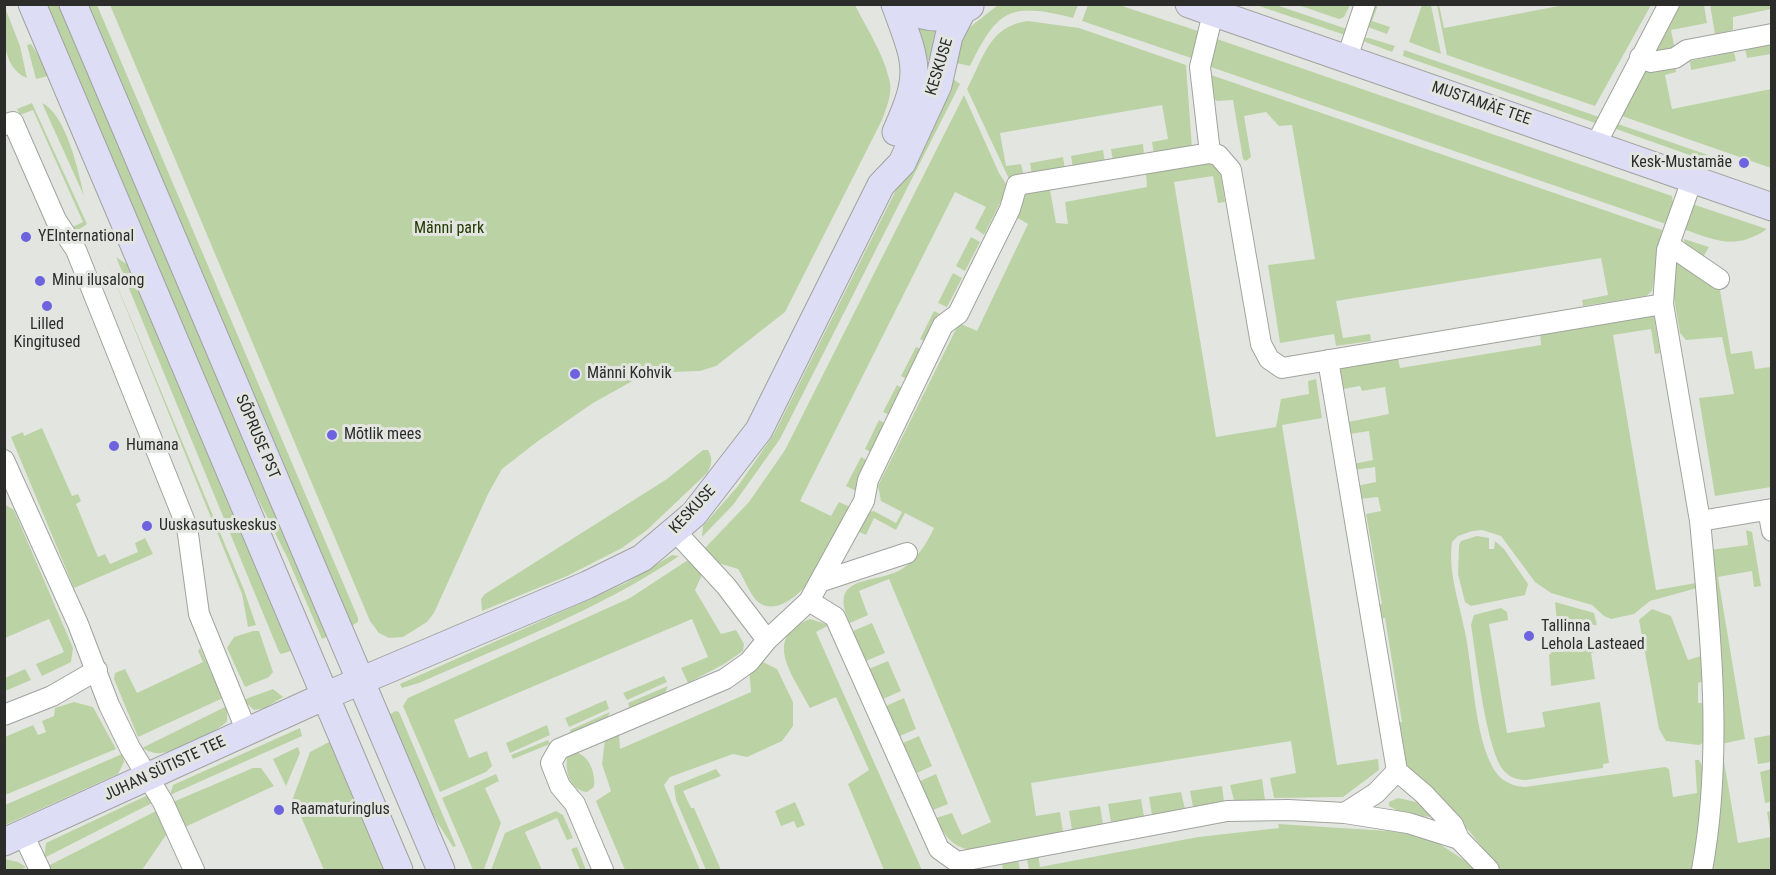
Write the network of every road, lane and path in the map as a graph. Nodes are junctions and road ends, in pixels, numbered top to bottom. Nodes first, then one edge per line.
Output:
1 (33, 4) edge
2 (73, 4) edge
3 (878, 4) edge
4 (895, 4) edge
5 (902, 4) edge
6 (1365, 4) edge
7 (1669, 4) edge
8 (967, 8) edge
9 (1201, 9) edge
10 (1772, 34) edge
11 (1640, 57) junction
12 (1347, 58) junction
13 (907, 107) junction
14 (4, 125) edge
15 (1596, 144) junction
16 (1210, 153) junction
17 (1692, 180) junction
18 (881, 185) junction
19 (1772, 207) edge
20 (1669, 245) junction
21 (1719, 279) dead end
22 (1663, 304) junction
23 (1328, 360) junction
24 (4, 460) edge
25 (9, 485) edge
26 (1770, 510) edge
27 (1700, 521) junction
28 (675, 531) junction
29 (1772, 531) edge
30 (907, 553) dead end
31 (822, 581) junction
32 (809, 601) junction
33 (767, 640) junction
34 (97, 670) junction
35 (360, 681) junction
36 (325, 696) junction
37 (4, 716) edge
38 (247, 732) junction
39 (1397, 771) junction
40 (148, 777) junction
41 (1345, 813) junction
42 (14, 838) edge
43 (1459, 839) junction
44 (959, 866) edge
45 (40, 870) edge
46 (194, 870) edge
47 (399, 870) edge
48 (441, 870) edge
49 (603, 870) edge
50 (1489, 870) edge
51 (1702, 870) edge

1 - 36 main road
2 - 35 main road, SÕPRUSE PST
3 - 13 main road, KESKUSE
4 - 13 main road, KESKUSE
5 - 8 main road
6 - 12 street
7 - 11 street
8 - 18 main road, KESKUSE
9 - 12 main road, MUSTAMÄE TEE
9 - 16 street
10 - 11 street
11 - 15 street
12 - 15 main road, MUSTAMÄE TEE
13 - 18 main road, KESKUSE
14 - 38 street
15 - 17 main road, MUSTAMÄE TEE
16 - 23 street
16 - 31 street
17 - 19 main road, MUSTAMÄE TEE
17 - 20 street
18 - 28 main road, KESKUSE
20 - 21 street
20 - 22 street
22 - 23 street
22 - 27 street
23 - 39 street
24 - 25 street
25 - 34 street
26 - 27 street
26 - 29 street
27 - 51 street
28 - 33 street
28 - 35 main road, KESKUSE
30 - 31 street
31 - 32 street
32 - 33 street
32 - 44 street
33 - 49 street
34 - 37 street
34 - 40 street
35 - 36 main road, KESKUSE
35 - 48 main road, SÕPRUSE PST
36 - 38 main road, JUHAN SÜTISTE TEE
36 - 47 main road
38 - 40 main road, JUHAN SÜTISTE TEE
39 - 41 street
39 - 43 street
40 - 42 main road, JUHAN SÜTISTE TEE
40 - 46 street
41 - 43 street
41 - 44 street
42 - 45 street
43 - 50 street

